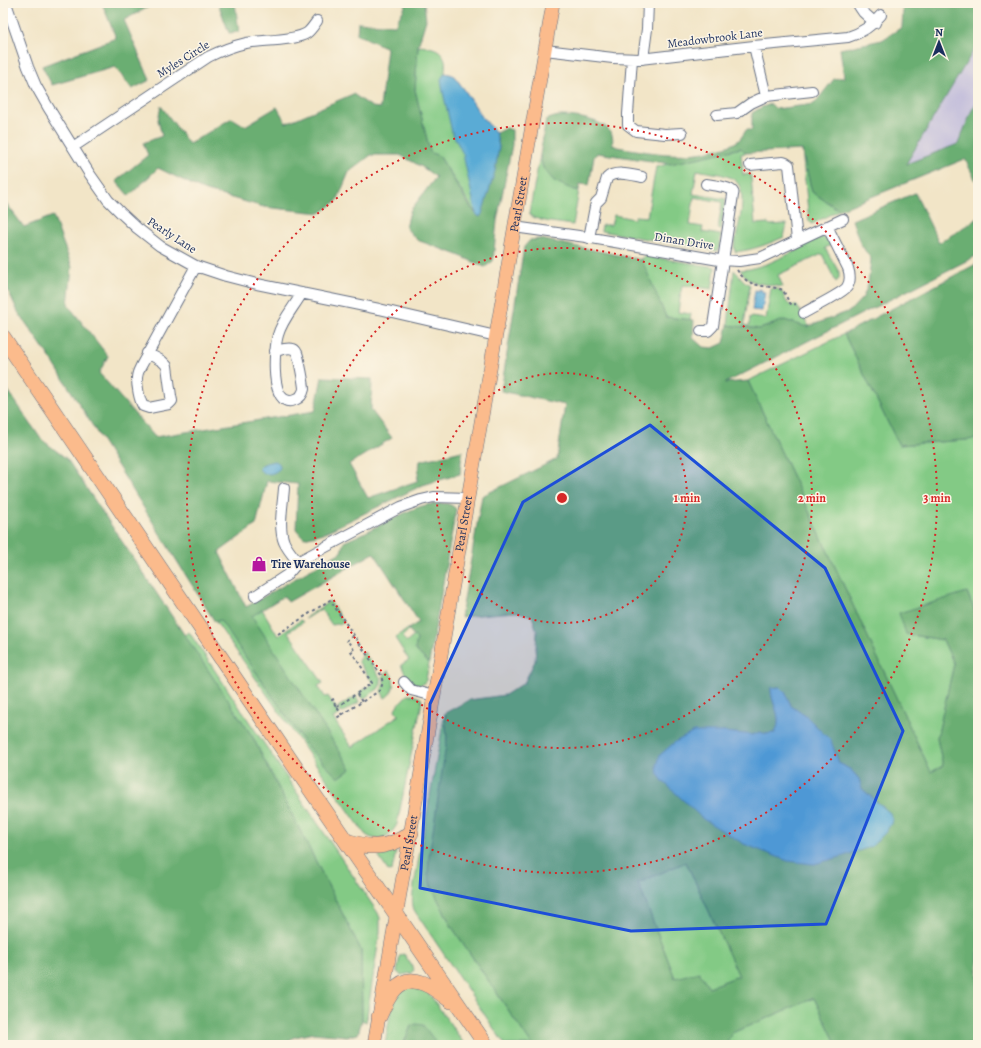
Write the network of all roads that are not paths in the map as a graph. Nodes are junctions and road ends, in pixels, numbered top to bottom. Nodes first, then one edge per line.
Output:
1 (6, 3) edge
2 (553, 3) edge
3 (648, 3) edge
4 (857, 3) edge
5 (317, 21) dead end
6 (754, 46) junction
7 (545, 50) junction
8 (632, 59) junction
9 (643, 59) junction
10 (812, 91) dead end
11 (766, 96) junction
12 (716, 115) dead end
13 (682, 134) dead end
14 (73, 147) junction
15 (750, 165) dead end
16 (642, 177) dead end
17 (706, 184) dead end
18 (843, 219) dead end
19 (827, 226) junction
20 (514, 227) junction
21 (589, 238) junction
22 (797, 240) junction
23 (727, 261) junction
24 (196, 266) junction
25 (302, 293) junction
26 (804, 313) dead end
27 (701, 331) dead end
28 (496, 336) junction
29 (3, 337) edge
30 (275, 351) junction
31 (148, 353) junction
32 (284, 488) dead end
33 (468, 498) junction
34 (298, 562) junction
35 (255, 596) dead end
36 (404, 682) dead end
37 (434, 696) junction
38 (411, 833) junction
39 (346, 841) junction
40 (396, 914) junction
41 (461, 1009) junction
42 (379, 1017) junction
43 (374, 1045) edge
44 (486, 1045) edge

1 - 14 street, Pearly Lane
2 - 7 main road, Pearl Street
3 - 9 street
4 - 6 street, Meadowbrook Lane
5 - 14 street, Myles Circle
6 - 9 street, Meadowbrook Lane
6 - 11 street
7 - 8 street, Meadowbrook Lane
7 - 20 main road, Pearl Street
8 - 9 street, Meadowbrook Lane
8 - 13 street
10 - 11 street
11 - 12 street
14 - 24 street, Pearly Lane
15 - 22 street
16 - 21 street
17 - 23 street
18 - 19 street, Dinan Drive
19 - 22 street, Dinan Drive
19 - 26 street
20 - 21 street, Dinan Drive
20 - 28 main road, Pearl Street
21 - 23 street, Dinan Drive
22 - 23 street, Dinan Drive
23 - 27 street
24 - 25 street, Pearly Lane
24 - 31 street
25 - 28 street, Pearly Lane
25 - 30 street
28 - 33 main road, Pearl Street
29 - 39 highway
30 - 30 street
31 - 31 street
32 - 34 street
33 - 34 street
33 - 37 main road, Pearl Street
34 - 35 street
36 - 37 street
37 - 38 main road, Pearl Street
38 - 39 highway
38 - 40 main road, Pearl Street
39 - 40 highway
40 - 41 highway
40 - 42 main road, Pearl Street
41 - 42 highway
41 - 44 highway
42 - 43 main road, Pearl Street

